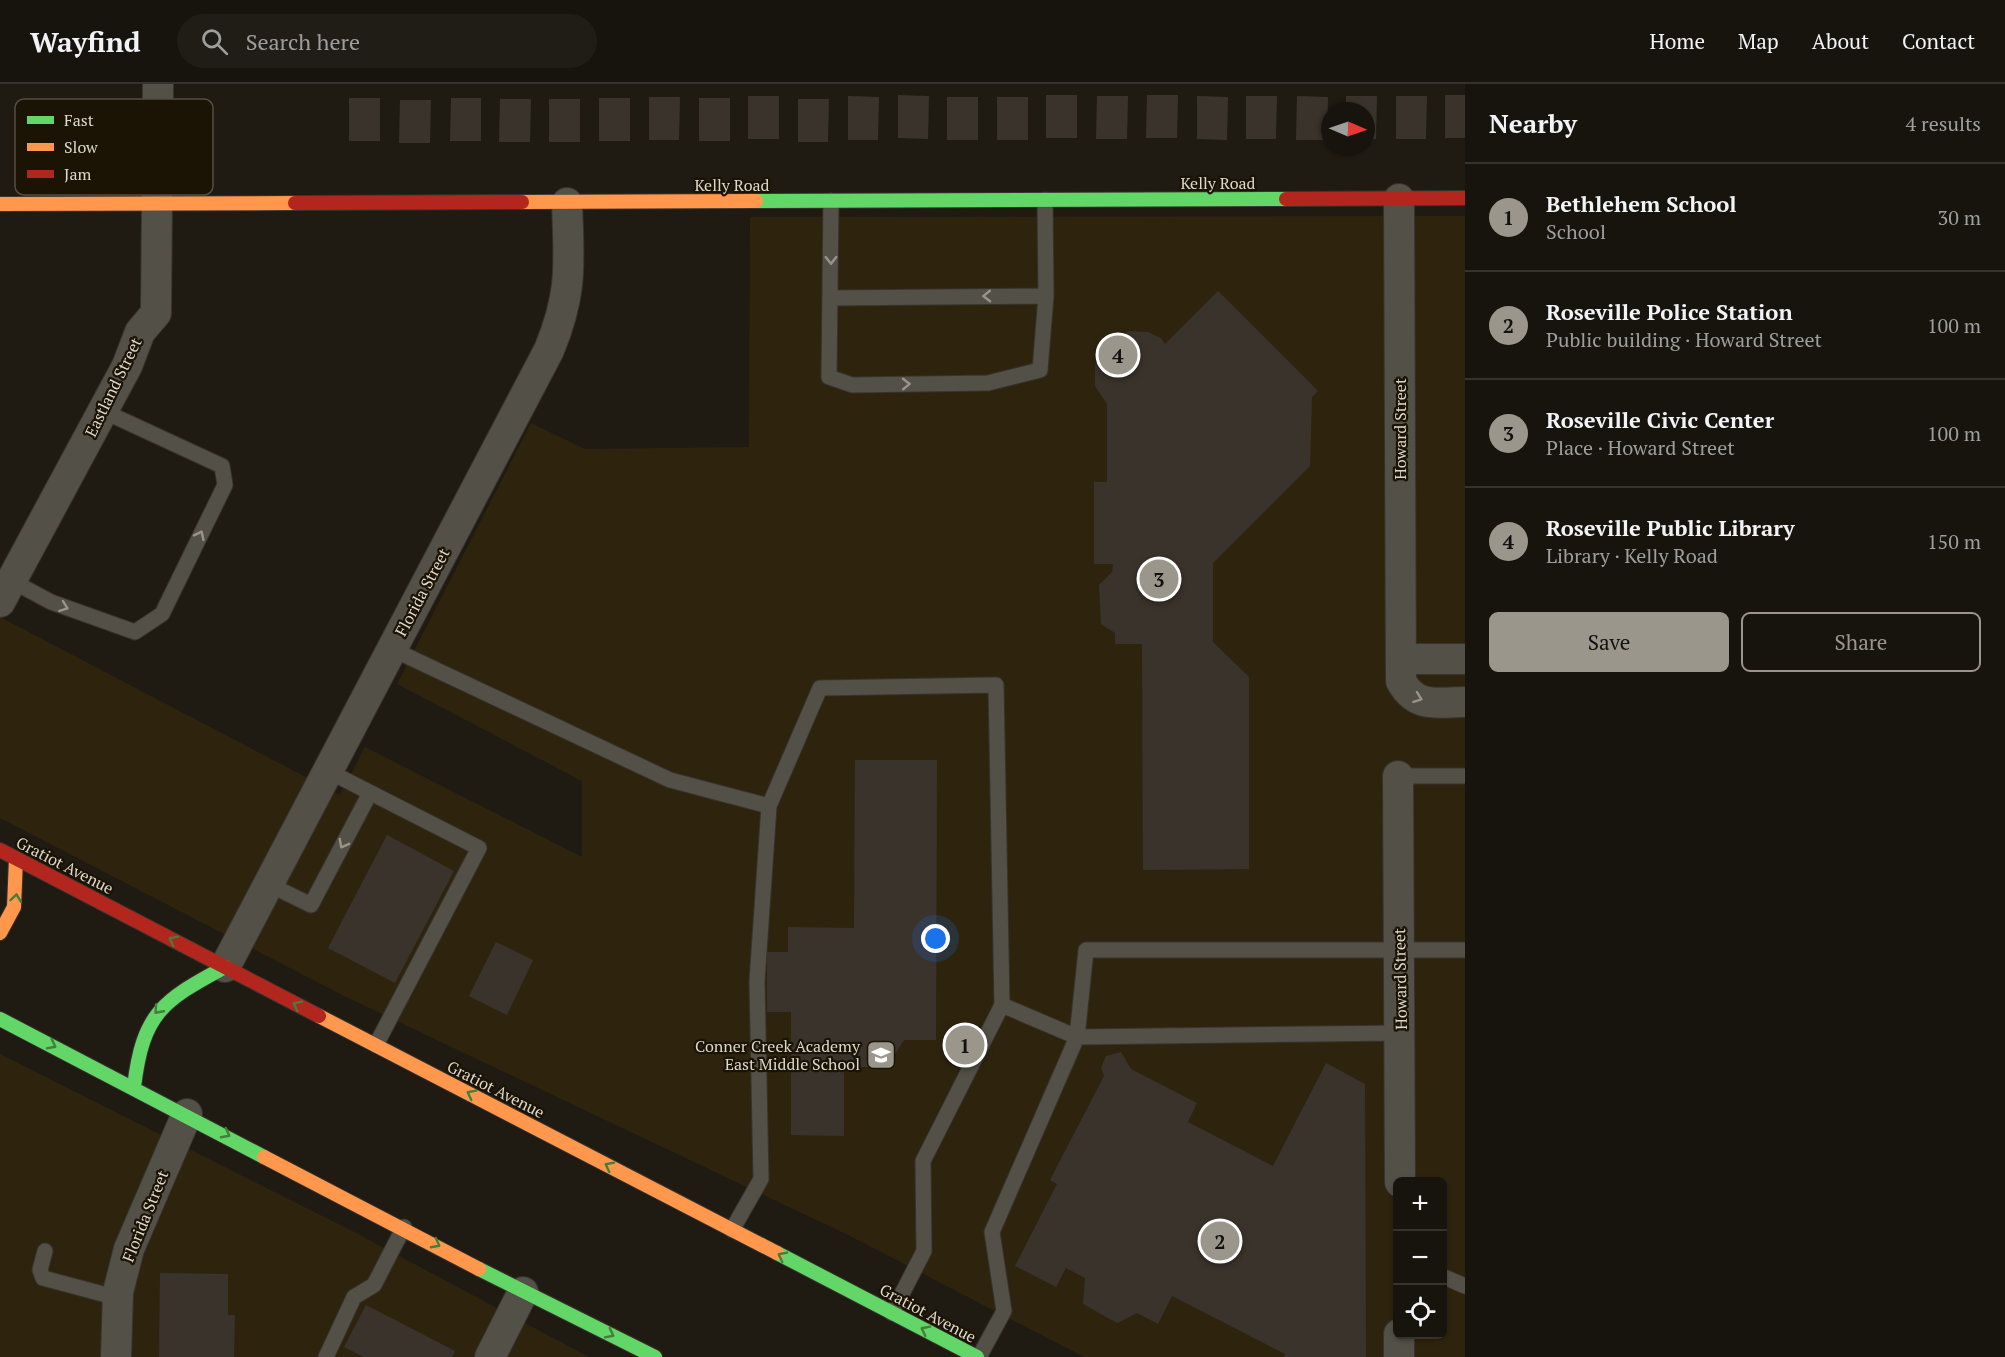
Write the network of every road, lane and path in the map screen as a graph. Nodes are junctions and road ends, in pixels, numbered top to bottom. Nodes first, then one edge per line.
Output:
1 (158, 195) edge
2 (1465, 198) edge
3 (1399, 199) junction
4 (1045, 200) junction
5 (831, 201) junction
6 (567, 202) junction
7 (0, 204) edge
8 (158, 204) junction
9 (1046, 296) junction
10 (831, 298) junction
11 (102, 411) junction
12 (6, 592) edge
13 (392, 649) junction
14 (1401, 658) junction
15 (1465, 659) edge
16 (1465, 702) edge
17 (328, 771) junction
18 (1398, 776) joint
19 (1465, 776) edge
20 (370, 793) junction
21 (769, 806) junction
22 (0, 850) edge
23 (16, 859) junction
24 (268, 884) junction
25 (0, 933) edge
26 (1465, 950) edge
27 (1399, 951) junction
28 (225, 967) junction
29 (1002, 1005) junction
30 (0, 1019) edge
31 (1401, 1033) junction
32 (1077, 1037) junction
33 (376, 1045) junction
34 (134, 1087) junction
35 (188, 1114) junction
36 (1400, 1177) edge
37 (404, 1227) junction
38 (732, 1230) junction
39 (45, 1251) dead end
40 (1447, 1278) edge
41 (1465, 1286) edge
42 (523, 1292) junction
43 (118, 1298) junction
44 (892, 1313) junction
45 (1399, 1339) edge
46 (648, 1356) edge
47 (116, 1357) edge
48 (326, 1357) edge
49 (489, 1357) edge
50 (978, 1357) edge
51 (1399, 1357) edge

1 - 8 street, Eastland Street
2 - 3 main road, Kelly Road
3 - 4 main road, Kelly Road
3 - 14 street, Howard Street
4 - 5 main road, Kelly Road
4 - 9 lane
5 - 6 main road, Kelly Road
5 -> 10 lane
6 - 8 main road, Kelly Road
6 - 13 street, Florida Street
7 - 8 main road, Kelly Road
8 - 11 street, Eastland Street
9 -> 10 lane
10 -> 9 lane
11 - 12 street, Eastland Street
12 -> 11 lane
13 - 17 street, Florida Street
13 - 21 lane
14 - 15 street
14 -> 16 street, Howard Street
17 - 20 lane
17 - 24 street, Florida Street
18 - 19 lane
18 - 27 street, Howard Street
20 -> 24 lane
20 - 33 lane
21 - 29 lane
21 - 38 lane
22 - 23 main road, Gratiot Avenue
25 -> 23 main road
28 -> 23 main road, Gratiot Avenue
24 - 28 street, Florida Street
26 - 27 lane
27 - 31 street, Howard Street
27 - 32 lane
33 -> 28 main road, Gratiot Avenue
28 -> 34 main road
29 - 32 lane
29 - 44 lane
30 -> 34 main road
31 - 32 lane
31 - 36 street, Howard Street
32 - 50 lane
38 -> 33 main road, Gratiot Avenue
34 - 35 main road
35 -> 37 main road
35 - 43 street, Florida Street
37 -> 42 main road
37 - 48 lane
44 -> 38 main road, Gratiot Avenue
39 - 43 lane
40 - 41 lane
42 -> 46 main road
42 - 49 street
43 - 47 street, Florida Street
50 -> 44 main road, Gratiot Avenue
45 - 51 street

